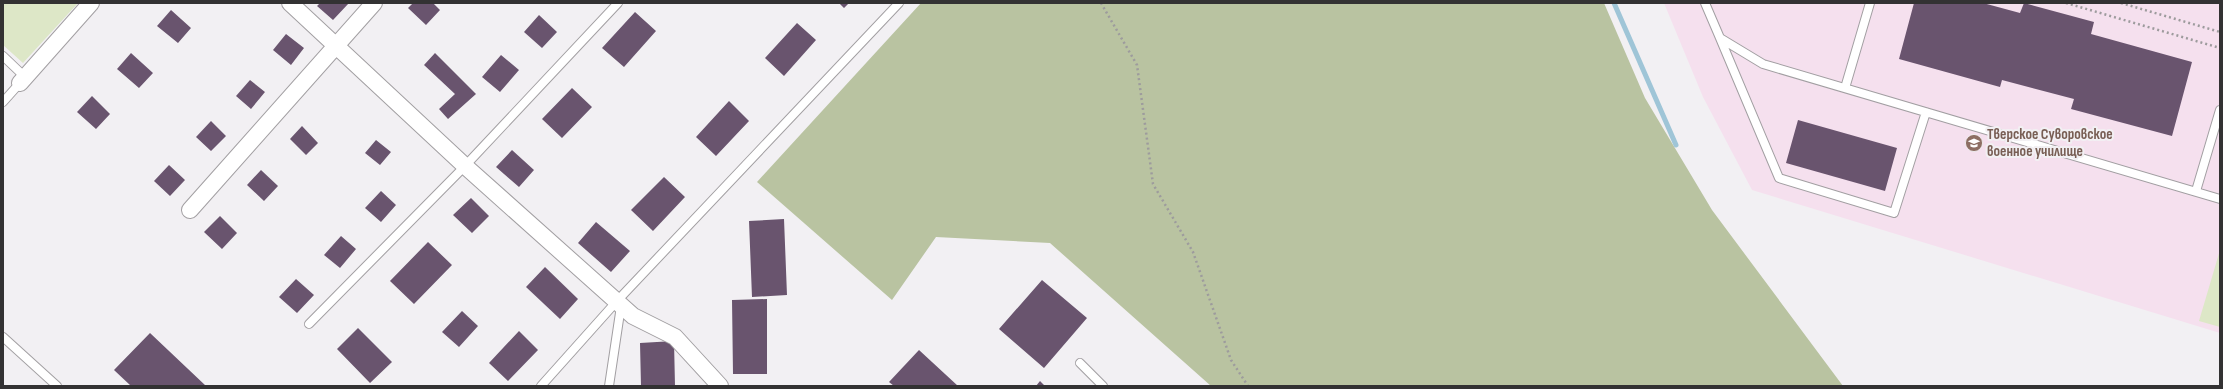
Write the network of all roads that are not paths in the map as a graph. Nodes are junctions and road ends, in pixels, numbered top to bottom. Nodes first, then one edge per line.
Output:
1 (91, 3) edge
2 (290, 3) edge
3 (374, 3) edge
4 (618, 3) edge
5 (899, 3) edge
6 (1705, 3) edge
7 (1870, 3) edge
8 (1720, 38) junction
9 (336, 46) junction
10 (3, 56) edge
11 (23, 80) junction
12 (1845, 88) junction
13 (3, 102) edge
14 (2220, 110) edge
15 (1926, 112) junction
16 (465, 166) junction
17 (2196, 192) junction
18 (2220, 199) edge
19 (190, 210) dead end
20 (619, 303) junction
21 (309, 324) dead end
22 (3, 338) edge
23 (1080, 363) dead end
24 (57, 386) edge
25 (541, 386) edge
26 (608, 386) edge
27 (720, 386) edge
28 (1103, 386) edge

1 - 11 street
2 - 9 street
3 - 9 street
4 - 16 lane
5 - 20 lane
6 - 8 lane
7 - 12 lane
8 - 12 lane
8 - 15 lane
9 - 16 street
9 - 19 street
10 - 11 lane
11 - 13 lane
12 - 15 lane
14 - 17 lane
15 - 17 lane
16 - 20 street
16 - 21 lane
17 - 18 lane
20 - 25 lane
20 - 26 lane
20 - 27 street
22 - 24 lane
23 - 28 lane

